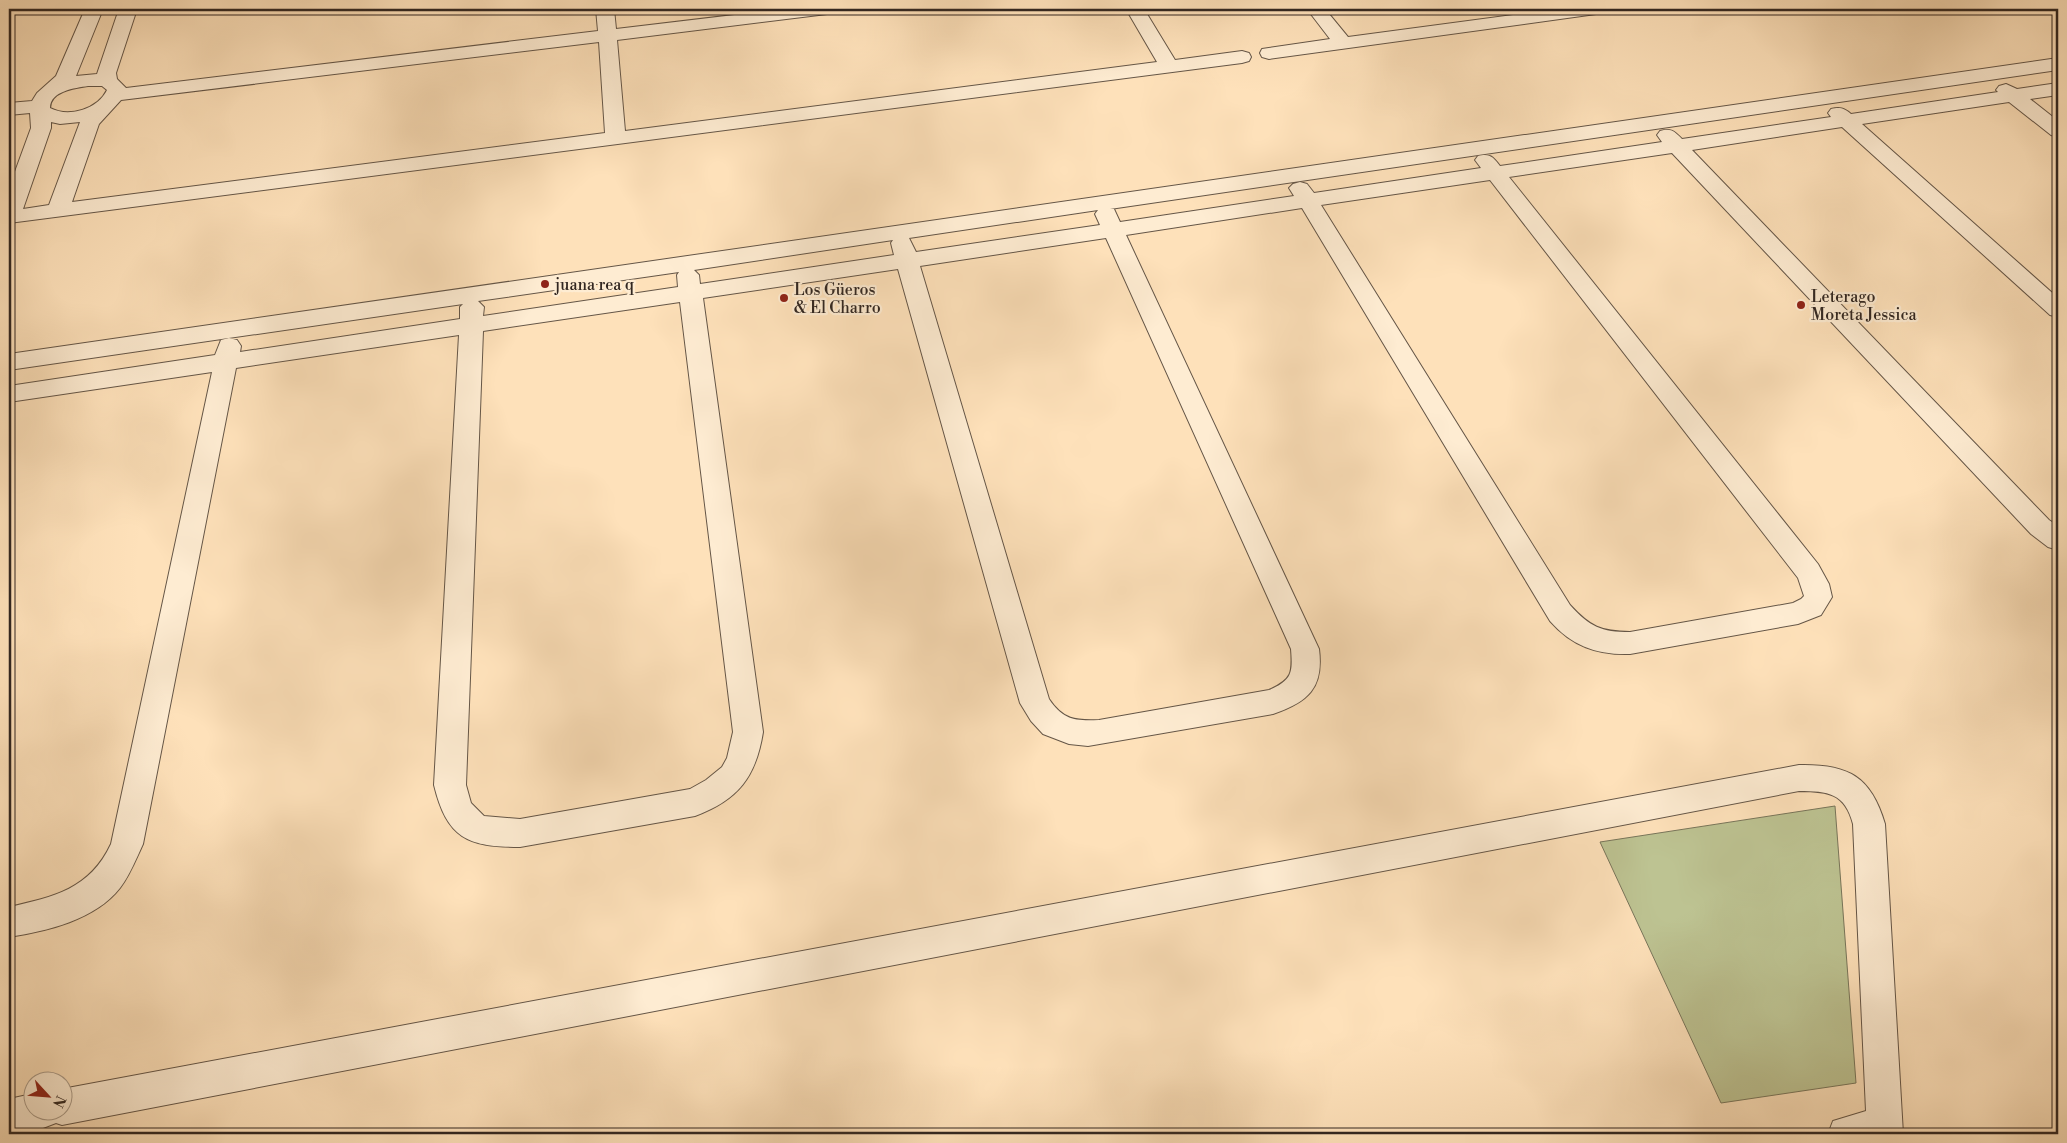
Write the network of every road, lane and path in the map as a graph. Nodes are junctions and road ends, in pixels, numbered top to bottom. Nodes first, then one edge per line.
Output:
1 (94, 9) edge
2 (128, 9) edge
3 (605, 9) edge
4 (827, 9) edge
5 (1135, 9) edge
6 (1316, 9) edge
7 (1596, 9) edge
8 (1496, 15) edge
9 (608, 35) junction
10 (1342, 43) junction
11 (1269, 53) dead end
12 (1242, 57) dead end
13 (2058, 64) edge
14 (1169, 66) junction
15 (1986, 75) junction
16 (2058, 89) edge
17 (109, 95) junction
18 (2014, 96) junction
19 (1822, 99) junction
20 (43, 103) junction
21 (9, 109) edge
22 (1847, 121) junction
23 (1655, 123) junction
24 (2058, 131) edge
25 (616, 139) junction
26 (1677, 146) junction
27 (1476, 149) junction
28 (1494, 173) junction
29 (1292, 176) junction
30 (1308, 201) junction
31 (1101, 204) junction
32 (58, 211) junction
33 (9, 217) edge
34 (1113, 230) junction
35 (899, 233) junction
36 (908, 260) junction
37 (687, 264) junction
38 (690, 292) junction
39 (473, 295) junction
40 (2058, 310) edge
41 (470, 325) junction
42 (232, 330) junction
43 (9, 362) edge
44 (226, 362) junction
45 (9, 394) edge
46 (2058, 540) edge
47 (9, 922) edge
48 (72, 1105) edge
49 (22, 1114) edge
50 (9, 1117) edge
51 (1885, 1130) edge
52 (1846, 1134) edge

1 - 20 street
2 - 17 street
3 - 9 street
4 - 9 street
5 - 14 street
6 - 10 street
7 - 8 street
8 - 10 street
9 - 17 street
9 - 25 street
10 - 11 street
12 - 14 street
13 - 15 street
14 - 25 street
15 - 18 street
15 - 19 street
16 - 18 street
17 - 20 street
17 - 20 street
17 - 32 street
18 - 22 street
18 - 24 street
19 - 22 street
19 - 23 street
20 - 21 street
20 - 33 street
22 - 26 street
22 - 40 street
23 - 26 street
23 - 27 street
25 - 32 street
26 - 28 street
26 - 46 street
27 - 28 street
27 - 29 street
28 - 30 street
28 - 30 street
29 - 30 street
29 - 31 street
30 - 34 street
31 - 34 street
31 - 35 street
32 - 33 street
34 - 36 street
34 - 36 street
35 - 36 street
35 - 37 street
36 - 38 street
37 - 38 street
37 - 39 street
38 - 41 street
38 - 41 street
39 - 41 street
39 - 42 street
41 - 44 street
42 - 43 street
42 - 44 street
44 - 45 street
44 - 47 street
48 - 51 street
49 - 50 street
51 - 52 street

